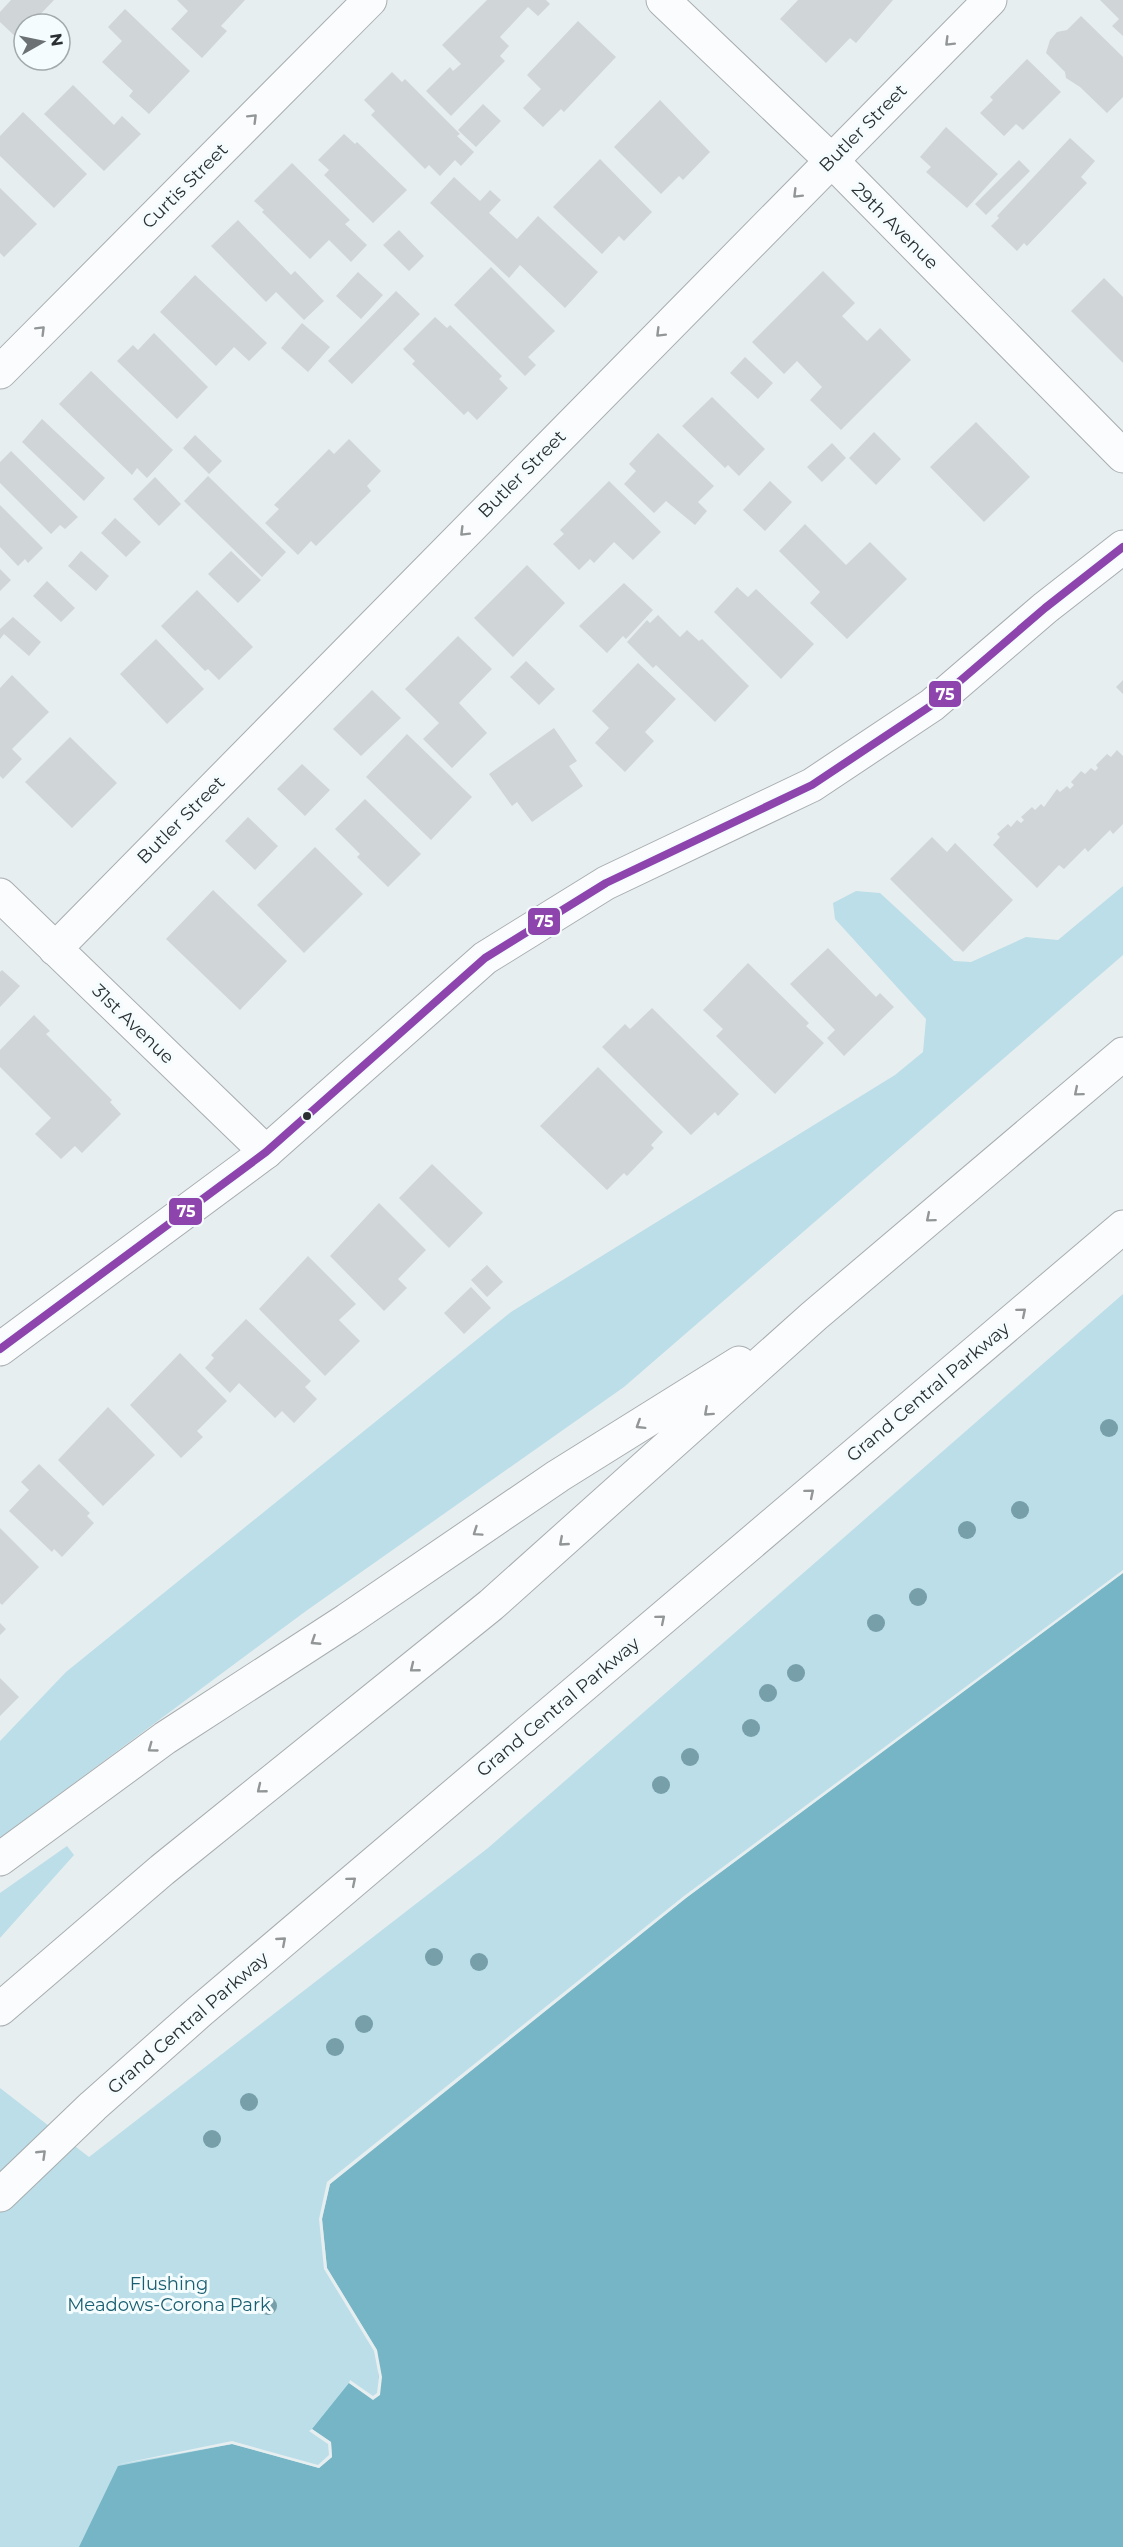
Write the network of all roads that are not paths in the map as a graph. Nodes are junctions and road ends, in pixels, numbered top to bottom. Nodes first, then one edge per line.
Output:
1 (370, 0) edge
2 (663, 0) edge
3 (990, 0) edge
4 (831, 160) junction
5 (0, 372) edge
6 (1123, 456) edge
7 (1123, 547) edge
8 (0, 895) edge
9 (55, 949) junction
10 (1123, 1054) edge
11 (266, 1152) junction
12 (1123, 1227) edge
13 (814, 1316) junction
14 (0, 1349) edge
15 (0, 1859) edge
16 (0, 2009) edge
17 (0, 2195) edge

5 -> 1 main road, Curtis Street
2 - 4 main road, 29th Avenue
3 -> 4 main road, Butler Street
4 - 6 main road, 29th Avenue
4 -> 9 main road, Butler Street
7 - 11 main road
8 - 9 main road, 31st Avenue
9 - 11 main road, 31st Avenue
10 -> 13 main road
11 - 14 main road
17 -> 12 main road, Grand Central Parkway
13 -> 15 main road
13 -> 16 main road

